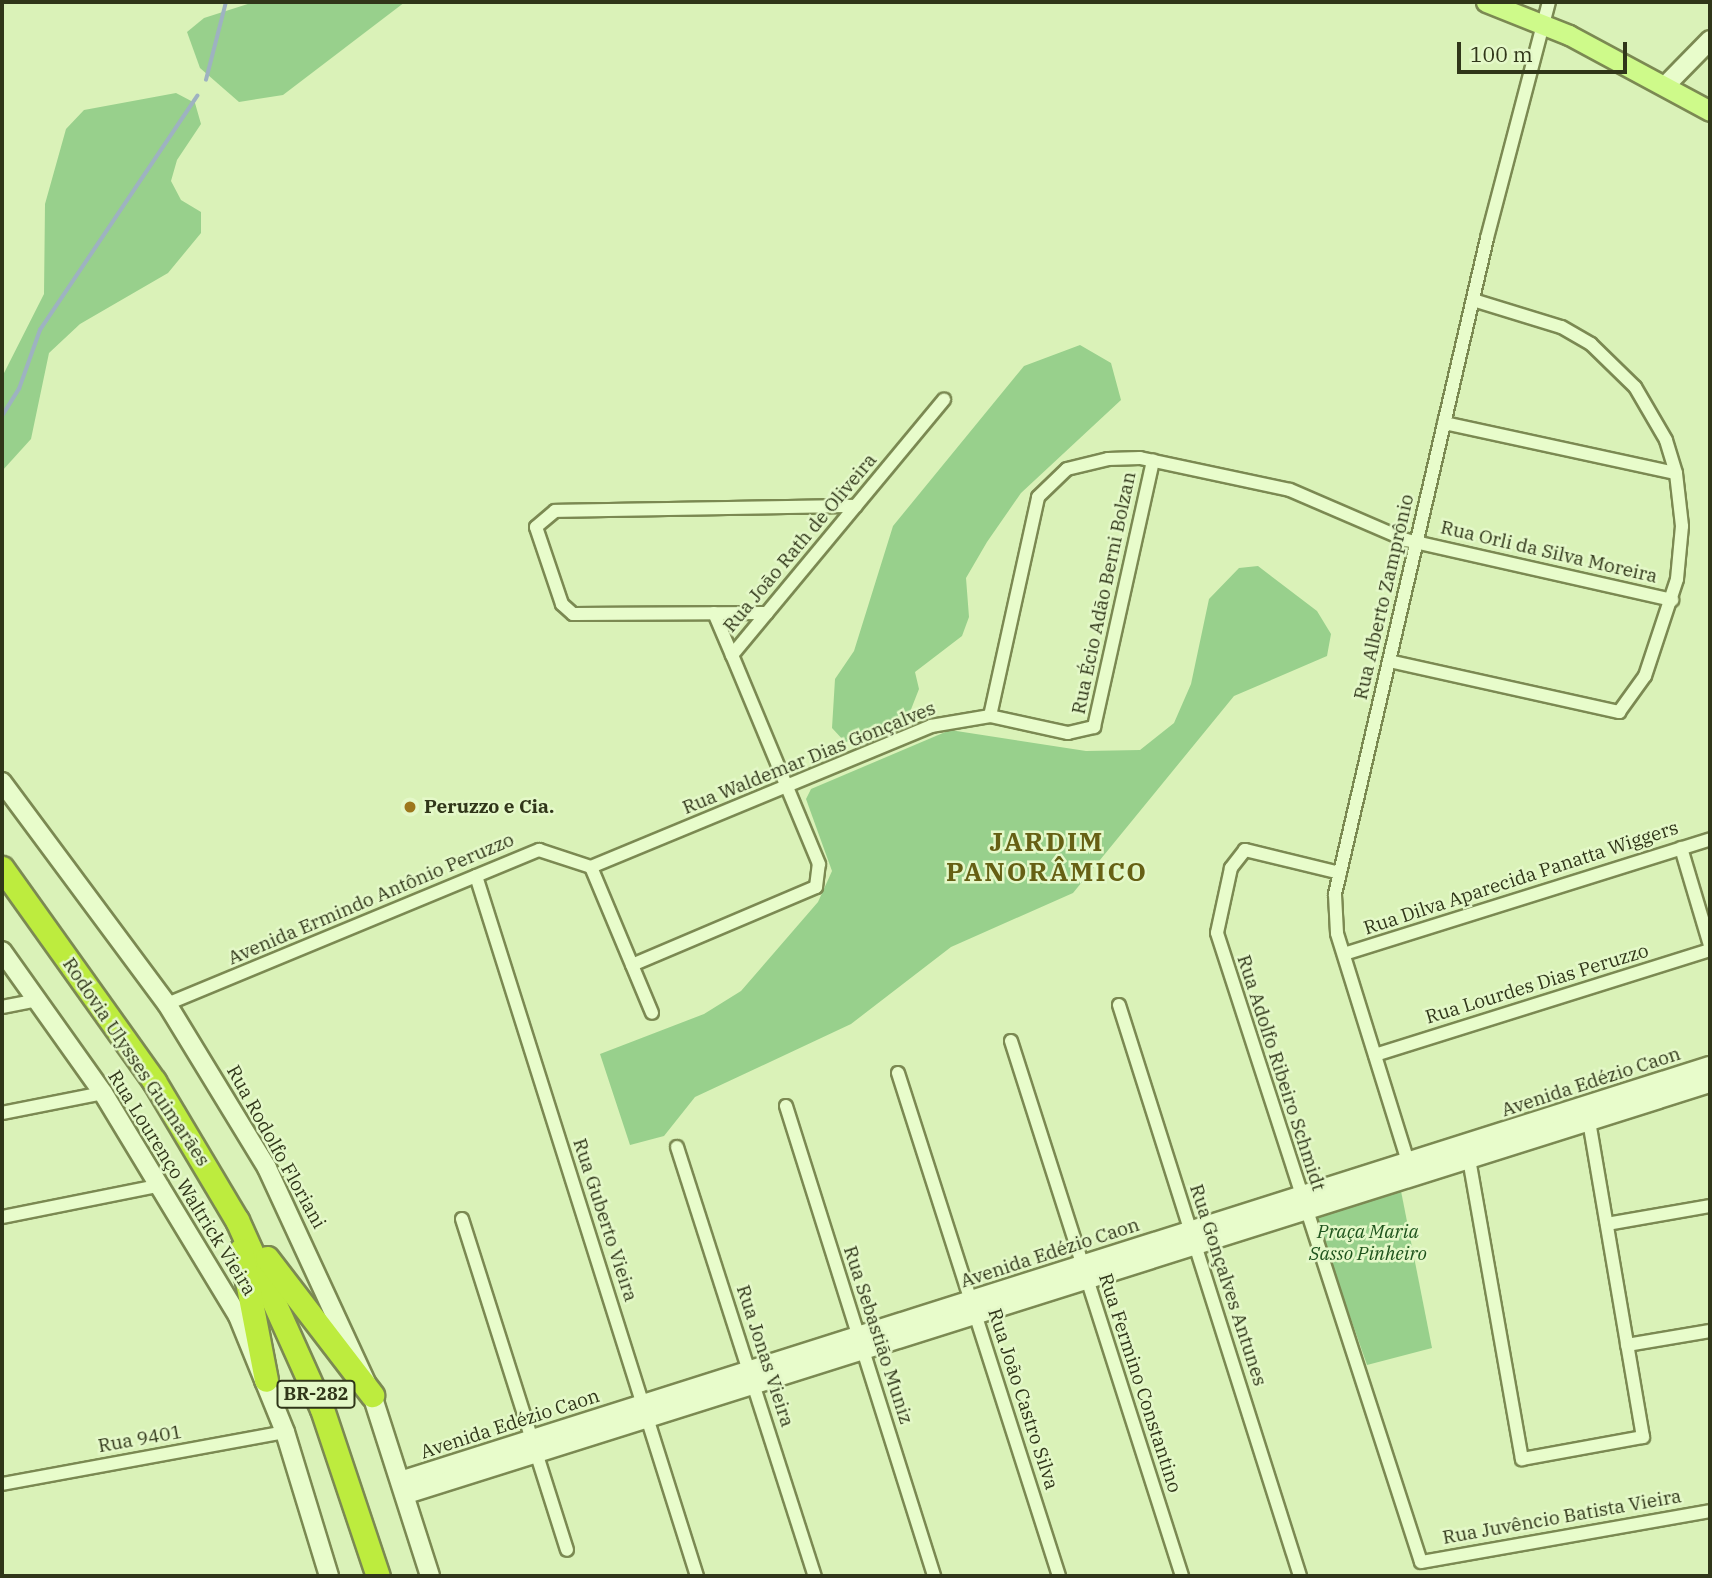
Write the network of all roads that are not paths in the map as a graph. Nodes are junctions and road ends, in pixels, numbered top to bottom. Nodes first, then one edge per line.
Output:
1 (1486, 2) edge
2 (1549, 2) edge
3 (1540, 22) junction
4 (1710, 40) edge
5 (1666, 85) junction
6 (1710, 111) edge
7 (1473, 300) junction
8 (944, 400) dead end
9 (1444, 423) junction
10 (1153, 460) junction
11 (1676, 473) junction
12 (856, 506) junction
13 (1417, 542) junction
14 (1672, 600) junction
15 (767, 613) junction
16 (714, 614) junction
17 (732, 655) junction
18 (1389, 662) junction
19 (990, 716) junction
20 (1088, 731) joint
21 (2, 782) edge
22 (788, 787) junction
23 (1710, 839) edge
24 (1681, 848) junction
25 (591, 867) junction
26 (2, 868) edge
27 (1340, 873) junction
28 (476, 876) junction
29 (1710, 947) edge
30 (2, 951) edge
31 (1344, 954) junction
32 (632, 965) junction
33 (37, 1000) junction
34 (167, 1004) junction
35 (1119, 1005) dead end
36 (2, 1007) edge
37 (652, 1013) dead end
38 (1011, 1041) dead end
39 (1375, 1055) junction
40 (1710, 1066) edge
41 (898, 1073) dead end
42 (1710, 1083) edge
43 (103, 1093) junction
44 (786, 1106) dead end
45 (2, 1113) edge
46 (1589, 1121) junction
47 (677, 1147) dead end
48 (1469, 1159) junction
49 (209, 1169) junction
50 (1411, 1169) junction
51 (162, 1185) junction
52 (1303, 1203) junction
53 (1710, 1206) edge
54 (2, 1217) edge
55 (462, 1219) dead end
56 (237, 1220) junction
57 (1606, 1224) junction
58 (1193, 1238) junction
59 (1085, 1272) junction
60 (973, 1307) junction
61 (1710, 1331) edge
62 (861, 1343) junction
63 (1627, 1345) junction
64 (751, 1378) junction
65 (266, 1380) junction
66 (372, 1395) junction
67 (645, 1411) junction
68 (285, 1432) junction
69 (534, 1446) junction
70 (2, 1484) edge
71 (405, 1487) junction
72 (1710, 1511) edge
73 (567, 1550) dead end
74 (1421, 1562) joint
75 (329, 1576) edge
76 (378, 1576) edge
77 (430, 1576) edge
78 (697, 1576) edge
79 (815, 1576) edge
80 (934, 1576) edge
81 (1059, 1576) edge
82 (1182, 1576) edge
83 (1300, 1576) edge

1 - 3 main road
2 - 3 street, Rua Alberto Zamprônio
3 - 5 main road
3 - 7 street, Rua Alberto Zamprônio
4 - 5 main road
5 - 6 main road
7 - 9 street, Rua Alberto Zamprônio
7 - 11 street
8 - 12 street, Rua João Rath de Oliveira
9 - 11 street
9 - 13 street, Rua Alberto Zamprônio
10 - 13 street, Rua Orli da Silva Moreira
10 - 19 street, Rua Orli da Silva Moreira
10 - 20 street, Rua Écio Adão Berni Bolzan
11 - 14 street
12 - 15 street, Rua João Rath de Oliveira
12 - 16 street
13 - 14 street, Rua Orli da Silva Moreira
13 - 18 street, Rua Alberto Zamprônio
14 - 18 street
15 - 16 street
15 - 17 street, Rua João Rath de Oliveira
16 - 17 street
17 - 22 street, Rua João Rath de Oliveira
18 - 27 street, Rua Alberto Zamprônio
19 - 20 street, Rua Waldemar Dias Gonçalves
19 - 22 street, Rua Waldemar Dias Gonçalves
21 - 34 main road, Rua Rodolfo Floriani
22 - 25 street, Rua Waldemar Dias Gonçalves
22 - 32 street, Rua João Rath de Oliveira
23 - 24 street, Rua Dilva Aparecida Panatta Wiggers
24 - 29 street
24 - 31 street, Rua Dilva Aparecida Panatta Wiggers
25 - 28 street, Avenida Ermindo Antônio Peruzzo
25 - 32 street
26 - 49 highway, Rodovia Ulysses Guimarães / BR-282
27 - 31 street, Rua Alberto Zamprônio
27 - 52 street, Rua Adolfo Ribeiro Schmidt
28 - 34 street, Avenida Ermindo Antônio Peruzzo
28 - 67 street, Rua Guberto Vieira
29 - 39 street, Rua Lourdes Dias Peruzzo
30 - 33 main road, Rua Lourenço Waltrick Vieira
31 - 39 street, Rua Alberto Zamprônio
32 - 37 street
33 - 36 street
33 - 43 main road, Rua Lourenço Waltrick Vieira
34 - 66 main road, Rua Rodolfo Floriani
35 - 58 street, Rua Gonçalves Antunes
38 - 59 street, Rua Fermino Constantino
39 - 50 street, Rua Alberto Zamprônio
40 - 50 main road, Avenida Edézio Caon
41 - 60 street, Rua João Castro Silva
42 - 46 main road, Avenida Edézio Caon
43 - 45 street
43 - 51 main road, Rua Lourenço Waltrick Vieira
44 - 62 street, Rua Sebastião Muniz
46 - 48 main road, Avenida Edézio Caon
46 - 57 street
47 - 64 street, Rua Jonas Vieira
48 - 50 main road, Avenida Edézio Caon
48 - 63 street
49 - 56 highway, Rodovia Ulysses Guimarães / BR-282
49 - 65 highway
50 - 52 main road, Avenida Edézio Caon
51 - 54 street
51 - 65 main road, Rua Lourenço Waltrick Vieira
52 - 58 main road, Avenida Edézio Caon
52 - 74 street, Rua Adolfo Ribeiro Schmidt
53 - 57 street
55 - 69 street
56 - 66 highway
56 - 76 highway, Rodovia Ulysses Guimarães / BR-282
57 - 63 street
58 - 59 main road, Avenida Edézio Caon
58 - 83 street, Rua Gonçalves Antunes
59 - 60 main road, Avenida Edézio Caon
59 - 82 street, Rua Fermino Constantino
60 - 62 main road, Avenida Edézio Caon
60 - 81 street, Rua João Castro Silva
61 - 63 street
62 - 64 main road, Avenida Edézio Caon
62 - 80 street, Rua Sebastião Muniz
64 - 67 main road, Avenida Edézio Caon
64 - 79 street, Rua Jonas Vieira
65 - 68 main road, Rua Lourenço Waltrick Vieira
66 - 71 main road, Rua Rodolfo Floriani
67 - 69 main road, Avenida Edézio Caon
67 - 78 street, Rua Guberto Vieira
68 - 70 street, Rua 9401
68 - 75 main road, Rua Lourenço Waltrick Vieira
69 - 71 main road, Avenida Edézio Caon
69 - 73 street
71 - 77 main road, Rua Rodolfo Floriani
72 - 74 street, Rua Juvêncio Batista Vieira

